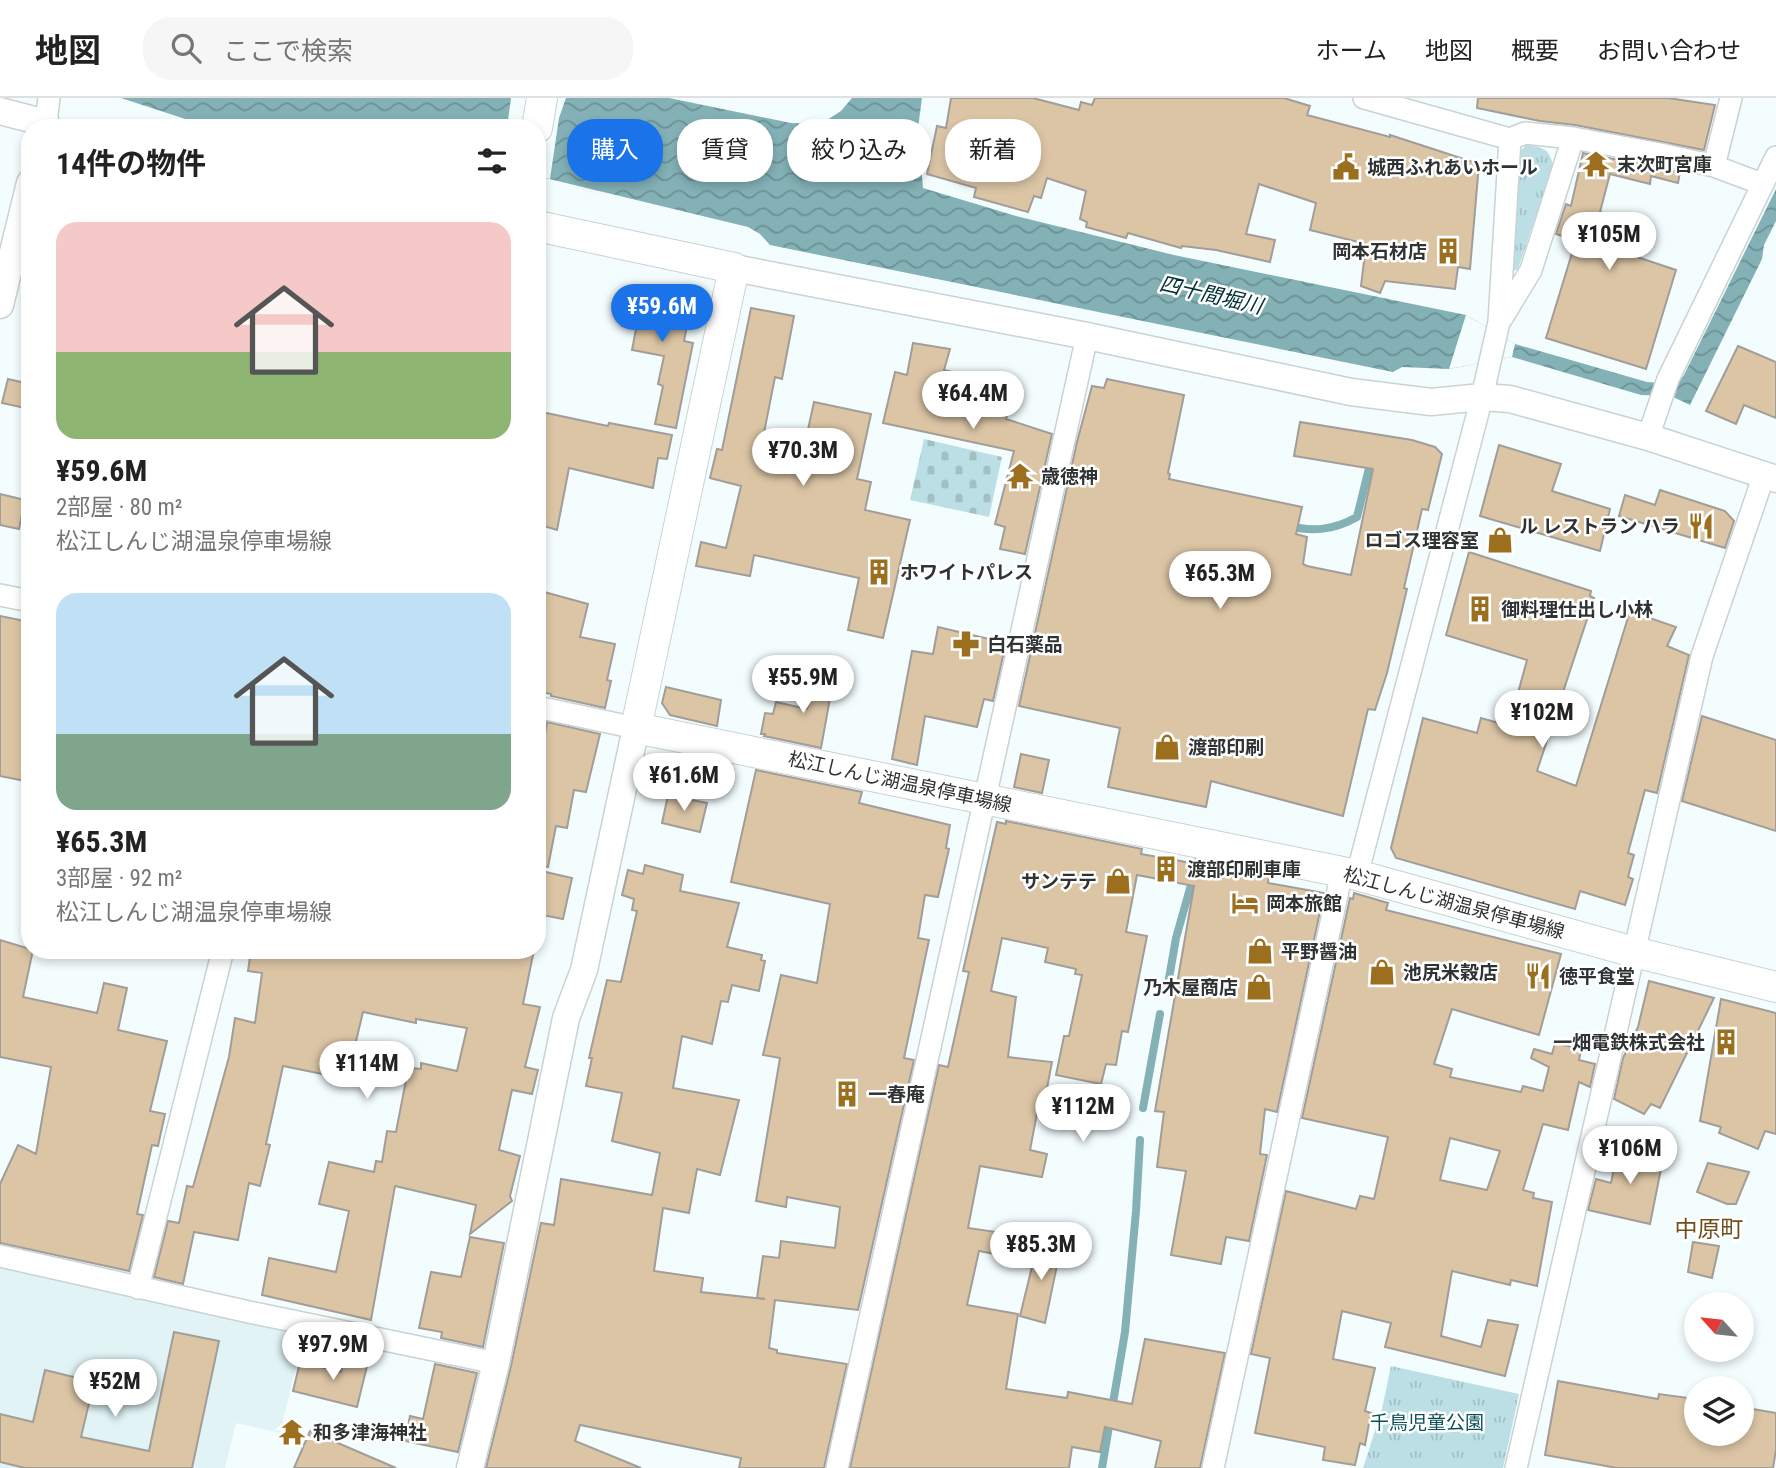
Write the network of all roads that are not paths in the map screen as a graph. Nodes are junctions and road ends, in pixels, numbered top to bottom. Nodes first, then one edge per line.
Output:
1 (542, 98) edge
2 (1364, 98) edge
3 (1731, 98) edge
4 (0, 111) edge
5 (52, 119) edge
6 (538, 119) edge
7 (1573, 138) junction
8 (1510, 139) junction
9 (1776, 157) edge
10 (1714, 166) junction
11 (1762, 184) junction
12 (21, 220) edge
13 (546, 228) edge
14 (734, 268) junction
15 (0, 305) edge
16 (1499, 323) junction
17 (1087, 337) junction
18 (1482, 397) junction
19 (1648, 437) junction
20 (1770, 477) edge
21 (0, 595) edge
22 (21, 599) edge
23 (546, 709) edge
24 (636, 728) junction
25 (985, 800) junction
26 (1350, 874) junction
27 (1634, 952) junction
28 (221, 959) edge
29 (1776, 987) edge
30 (0, 1256) edge
31 (138, 1288) junction
32 (496, 1363) junction
33 (470, 1468) edge
34 (837, 1468) edge
35 (1213, 1468) edge
36 (1516, 1468) edge

1 - 6 main road
2 - 8 street
3 - 10 street
4 - 5 street
7 - 8 street
7 - 10 street
7 - 16 street
8 - 16 street
9 - 11 street
10 - 11 street
11 - 19 street
12 - 15 street
13 - 14 main road
14 - 17 street
14 - 24 main road
16 - 18 street
17 - 18 street
17 - 25 street
18 - 19 street
18 - 26 street
19 - 20 street
20 - 27 street
21 - 22 street
23 - 24 street
24 - 25 main road, 松江しんじ湖温泉停車場線
24 - 32 street
25 - 26 main road, 松江しんじ湖温泉停車場線
25 - 34 street
26 - 27 main road, 松江しんじ湖温泉停車場線
26 - 35 street
27 - 29 main road, 松江しんじ湖温泉停車場線
27 - 36 street
28 - 31 street
30 - 31 street
31 - 32 street
32 - 33 street

